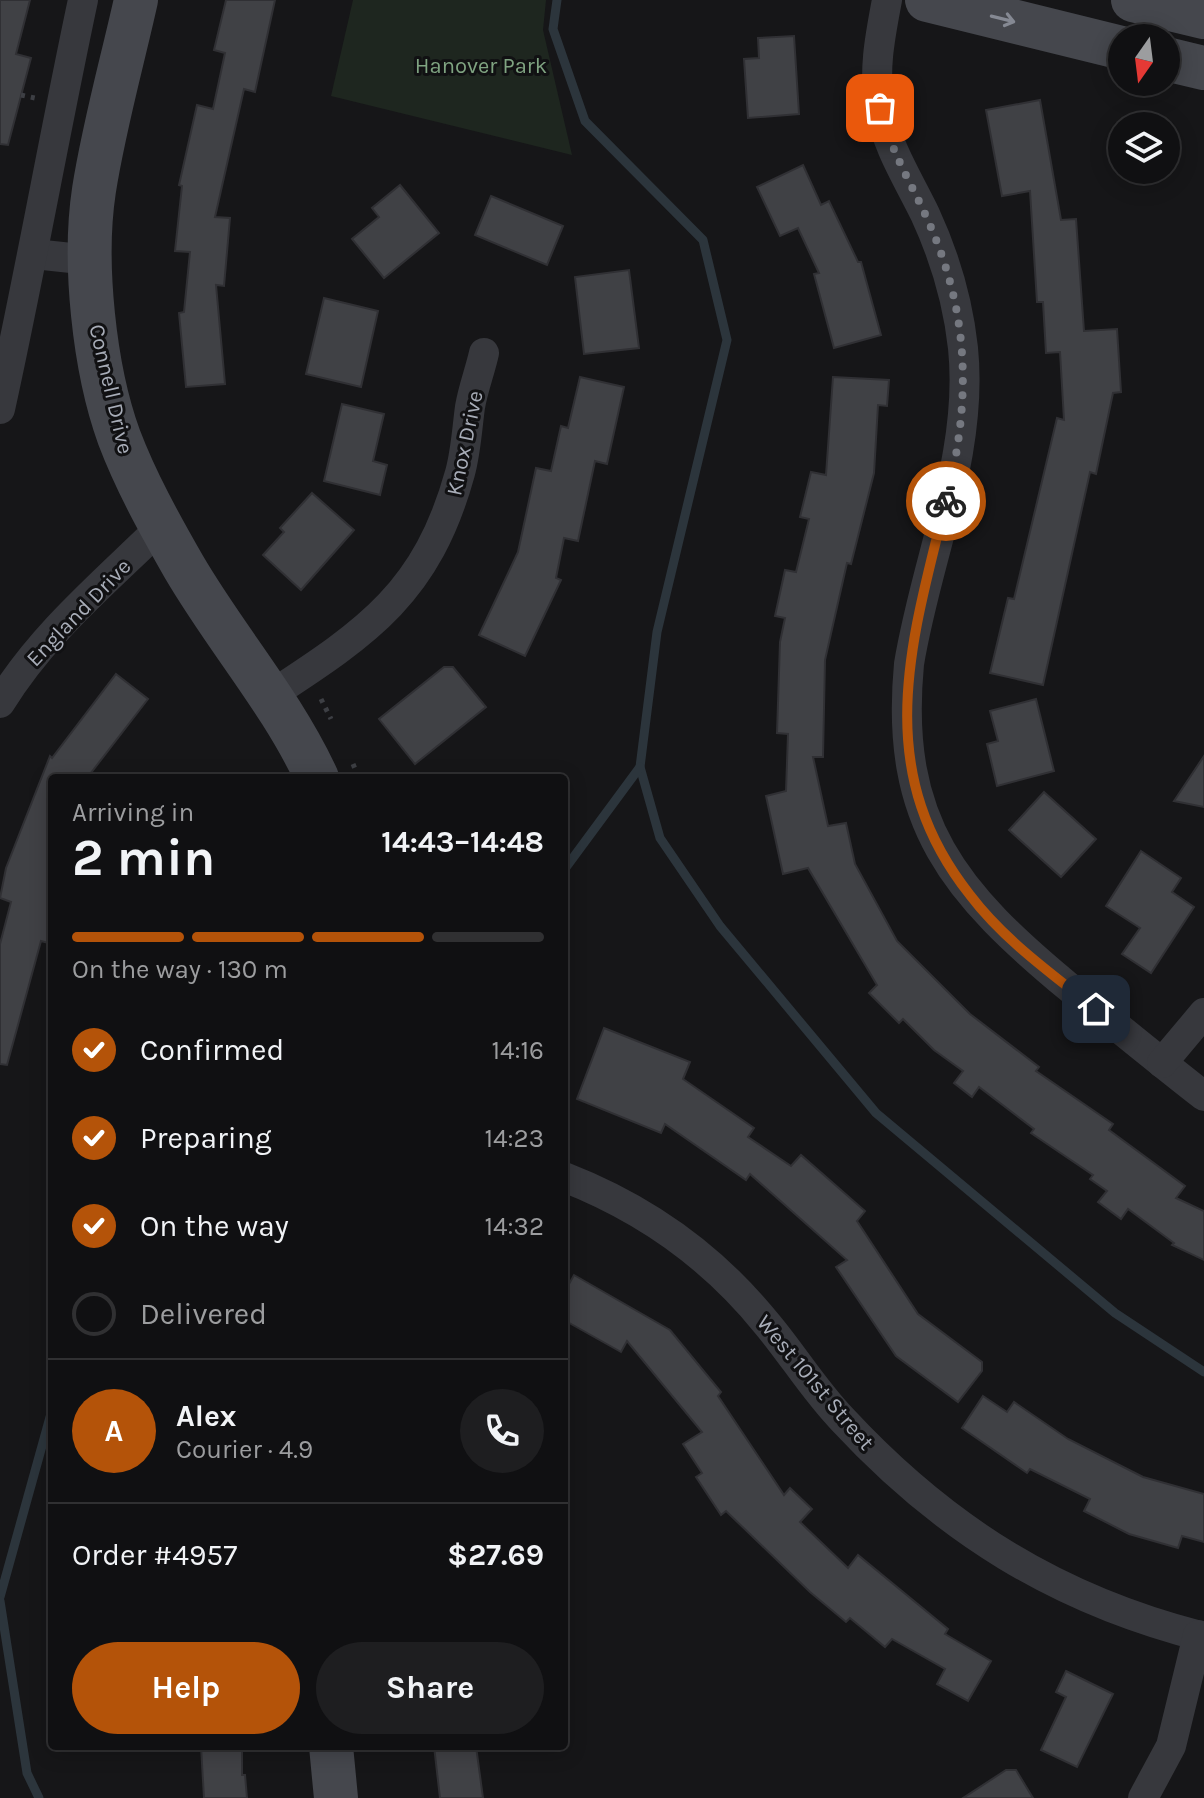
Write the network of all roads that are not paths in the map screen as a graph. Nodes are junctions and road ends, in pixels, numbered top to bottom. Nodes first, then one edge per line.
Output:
1 (83, 0) edge
2 (136, 0) edge
3 (887, 0) edge
4 (927, 0) edge
5 (1133, 0) edge
6 (1204, 17) edge
7 (1108, 45) edge
8 (1180, 62) edge
9 (1204, 68) edge
10 (34, 254) junction
11 (90, 260) junction
12 (484, 353) dead end
13 (0, 409) edge
14 (162, 526) junction
15 (271, 695) junction
16 (0, 703) edge
17 (315, 774) edge
18 (1204, 1013) edge
19 (1162, 1063) junction
20 (1204, 1096) edge
21 (568, 1179) edge
22 (1201, 1636) edge
23 (331, 1750) edge
24 (336, 1798) edge
25 (1143, 1798) edge

1 - 10 street
2 - 11 street, Connell Drive
3 - 19 street
4 -> 7 street
5 - 6 street
8 - 9 street
10 - 11 street
10 - 13 street
11 - 14 street, Connell Drive
12 - 15 street, Knox Drive
14 - 15 street, Connell Drive
14 - 16 street, England Drive
15 - 17 street, Connell Drive
18 - 19 street
19 - 20 street
21 - 22 street, West 101st Street
22 - 25 street
23 - 24 street

